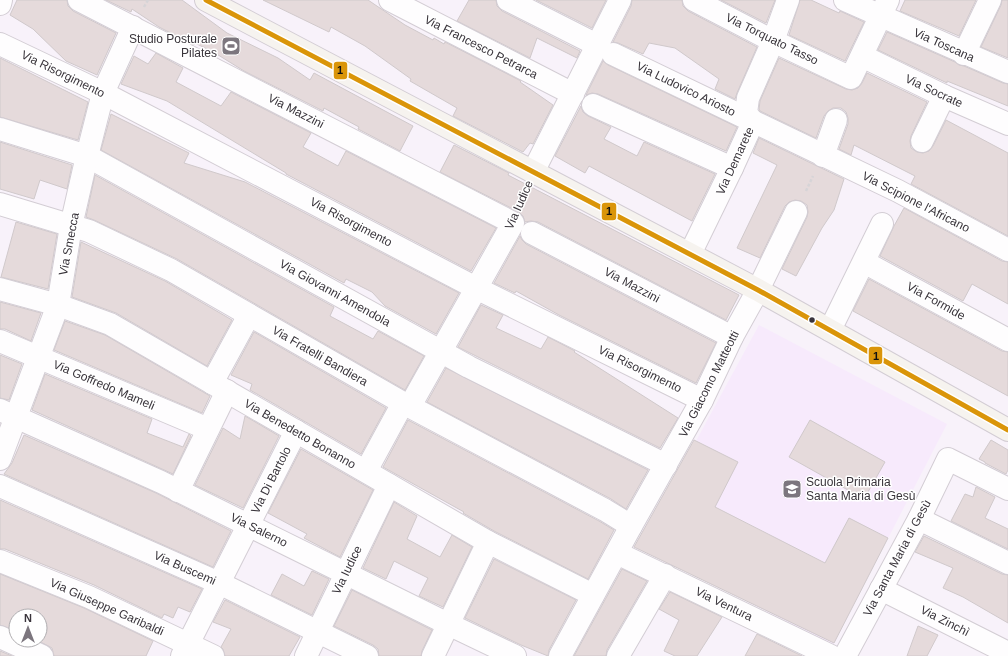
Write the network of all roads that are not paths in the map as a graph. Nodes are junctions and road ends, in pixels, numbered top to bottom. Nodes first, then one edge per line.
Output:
1 (1, 0) edge
2 (78, 0) edge
3 (206, 0) edge
4 (390, 0) edge
5 (508, 0) edge
6 (620, 0) edge
7 (694, 0) edge
8 (788, 0) edge
9 (845, 0) edge
10 (990, 0) edge
11 (0, 4) edge
12 (884, 8) edge
13 (133, 28) junction
14 (773, 41) junction
15 (0, 44) edge
16 (605, 50) junction
17 (964, 54) junction
18 (862, 56) junction
19 (1008, 72) edge
20 (102, 93) junction
21 (572, 94) junction
22 (944, 96) junction
23 (593, 105) dead end
24 (836, 120) dead end
25 (753, 122) junction
26 (1008, 124) edge
27 (0, 129) edge
28 (922, 141) dead end
29 (87, 156) junction
30 (819, 164) junction
31 (732, 168) junction
32 (533, 172) junction
33 (0, 204) edge
34 (796, 212) dead end
35 (513, 223) joint
36 (882, 224) dead end
37 (72, 226) junction
38 (532, 233) dead end
39 (1008, 250) edge
40 (690, 254) junction
41 (864, 262) junction
42 (476, 288) junction
43 (0, 289) edge
44 (758, 290) junction
45 (58, 305) junction
46 (248, 315) junction
47 (830, 330) junction
48 (732, 337) junction
49 (1008, 340) edge
50 (0, 341) edge
51 (441, 351) junction
52 (38, 357) junction
53 (219, 387) junction
54 (702, 400) junction
55 (406, 405) junction
56 (8, 413) edge
57 (208, 429) junction
58 (1008, 430) edge
59 (296, 431) junction
60 (0, 459) edge
61 (666, 465) junction
62 (366, 471) junction
63 (389, 485) junction
64 (0, 486) edge
65 (1008, 489) edge
66 (178, 491) junction
67 (920, 519) junction
68 (248, 525) junction
69 (631, 526) junction
70 (488, 542) junction
71 (616, 553) junction
72 (0, 561) edge
73 (1008, 563) edge
74 (346, 574) junction
75 (665, 575) junction
76 (219, 583) junction
77 (881, 588) junction
78 (593, 595) junction
79 (448, 624) junction
80 (318, 632) junction
81 (0, 637) edge
82 (185, 650) edge
83 (1008, 653) edge
84 (42, 656) edge
85 (213, 656) edge
86 (306, 656) edge
87 (367, 656) edge
88 (433, 656) edge
89 (515, 656) edge
90 (560, 656) edge
91 (618, 656) edge
92 (831, 656) edge
93 (845, 656) edge

1 - 11 street
2 - 13 street, Via Mazzini
3 - 32 street
4 - 21 street, Via Francesco Petrarca
5 - 16 street, Via Ludovico Ariosto
6 - 16 street, Via Iudice
7 - 14 street, Via Torquato Tasso
8 - 14 street, Via Demarete
9 - 12 street, Via Toscana
10 - 17 street
12 - 17 street, Via Toscana
12 - 18 street
13 - 20 street, Via Smecca
13 - 35 street, Via Mazzini
14 - 18 street, Via Torquato Tasso
14 - 25 street, Via Demarete
15 - 20 street, Via Risorgimento
16 - 21 street, Via Iudice
16 - 25 street, Via Ludovico Ariosto
17 - 19 street, Via Toscana
18 - 22 street, Via Socrate
20 - 29 street, Via Smecca
20 - 42 street, Via Risorgimento
21 - 32 street, Via Iudice
22 - 26 street, Via Socrate
22 - 28 street
23 - 31 street
24 - 30 street
25 - 30 street, Via Ludovico Ariosto
25 - 31 street, Via Demarete
27 - 29 street, Via Giovanni Amendola
29 - 37 street, Via Smecca
29 - 51 street, Via Giovanni Amendola
30 - 39 street, Via Scipione l'Africano
31 - 40 street, Via Demarete
32 - 40 street
33 - 37 street, Via Fratelli Bandiera
34 - 44 street, Via Giacomo Matteotti
35 - 42 street, Via Iudice
36 - 41 street
37 - 45 street, Via Smecca
37 - 46 street, Via Fratelli Bandiera
38 - 48 street, Via Mazzini
40 - 44 street
41 - 47 street
41 - 49 street, Via Formide
42 - 51 street, Via Iudice
42 - 54 street, Via Risorgimento
43 - 45 street, Via Benedetto Bonanno
44 - 47 street
44 - 48 street, Via Giacomo Matteotti
45 - 52 street, Via Smecca
45 - 53 street, Via Benedetto Bonanno
46 - 53 street
46 - 55 street, Via Fratelli Bandiera
47 - 58 street
48 - 54 street, Via Giacomo Matteotti
50 - 52 street, Via Goffredo Mameli
51 - 55 street, Via Iudice
51 - 61 street, Via Giovanni Amendola
52 - 56 street, Via Smecca
52 - 57 street, Via Goffredo Mameli
53 - 57 street
53 - 59 street, Via Benedetto Bonanno
54 - 61 street, Via Giacomo Matteotti
55 - 62 street, Via Iudice
55 - 69 street, Via Fratelli Bandiera
56 - 60 street, Via Smecca
56 - 66 street, Via Salerno
57 - 66 street
59 - 62 street, Via Benedetto Bonanno
59 - 68 street, Via Di Bartolo
61 - 69 street, Via Giacomo Matteotti
62 - 63 street, Via Benedetto Bonanno
63 - 70 street, Via Benedetto Bonanno
63 - 74 street, Via Iudice
64 - 76 street, Via Buscemi
65 - 67 street, Via Santa Maria di Gesù
66 - 68 street, Via Salerno
67 - 73 street
67 - 77 street, Via Santa Maria di Gesù
68 - 74 street, Via Salerno
68 - 76 street, Via Di Bartolo
69 - 71 street, Via Giacomo Matteotti
70 - 78 street, Via Benedetto Bonanno
70 - 79 street
71 - 75 street, Via Ventura
71 - 78 street
72 - 82 street, Via Giuseppe Garibaldi
74 - 79 street, Via Salerno
74 - 80 street, Via Iudice
75 - 91 street
75 - 92 street, Via Ventura
76 - 80 street, Via Buscemi
76 - 82 street, Via Di Bartolo
77 - 83 street, Via Zinchì
77 - 93 street, Via Santa Maria di Gesù
78 - 90 street
79 - 88 street
79 - 89 street, Via Salerno
80 - 86 street, Via Iudice
80 - 87 street, Via Buscemi
81 - 84 street
82 - 85 street, Via Giuseppe Garibaldi

